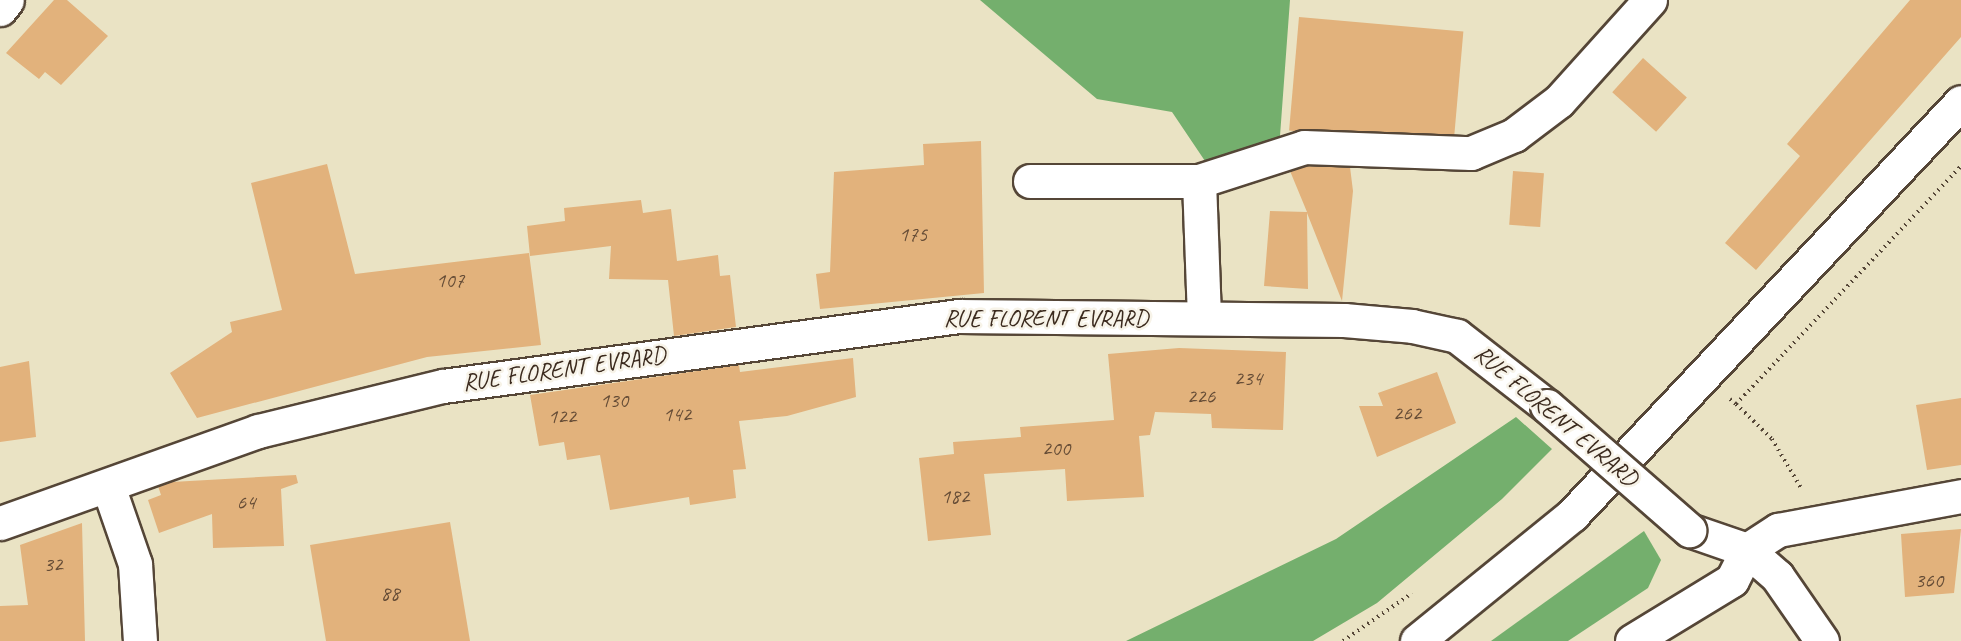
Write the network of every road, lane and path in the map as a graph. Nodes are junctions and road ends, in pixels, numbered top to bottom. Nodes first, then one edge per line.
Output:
1 (7, 0) edge
2 (1650, 0) edge
3 (0, 9) edge
4 (1961, 102) edge
5 (1030, 181) dead end
6 (1199, 181) junction
7 (1204, 318) junction
8 (1736, 404) dead end
9 (108, 486) junction
10 (1961, 496) edge
11 (0, 523) edge
12 (1808, 523) junction
13 (1748, 550) junction
14 (140, 641) edge
15 (1417, 641) edge
16 (1632, 641) edge
17 (1822, 641) edge

1 - 3 street
2 - 6 street
4 - 15 street
5 - 6 street
6 - 7 street
7 - 9 street, RUE FLORENT EVRARD
7 - 13 street, RUE FLORENT EVRARD, bridge
8 - 12 path
9 - 11 street, RUE FLORENT EVRARD
9 - 14 street
10 - 12 street
12 - 13 street
13 - 16 street
13 - 17 street

